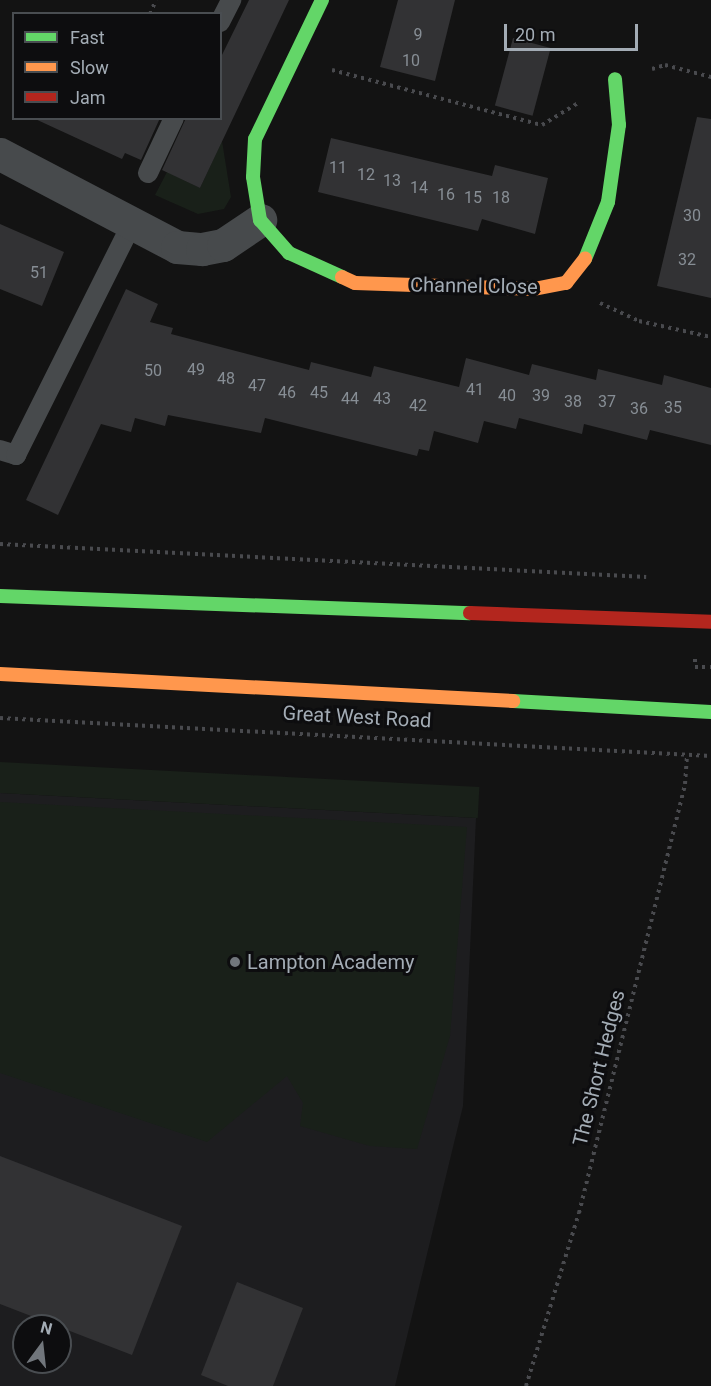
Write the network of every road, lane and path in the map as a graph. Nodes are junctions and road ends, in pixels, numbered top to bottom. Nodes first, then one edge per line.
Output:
1 (231, 0) edge
2 (322, 0) edge
3 (222, 18) edge
4 (294, 60) junction
5 (615, 79) dead end
6 (173, 120) edge
7 (543, 125) dead end
8 (0, 154) edge
9 (148, 173) dead end
10 (260, 220) junction
11 (132, 223) junction
12 (566, 283) junction
13 (711, 337) edge
14 (0, 450) edge
15 (0, 544) edge
16 (657, 577) dead end
17 (0, 596) edge
18 (711, 622) edge
19 (0, 674) edge
20 (711, 711) edge
21 (0, 718) edge
22 (687, 754) junction
23 (711, 756) edge
24 (526, 1386) edge

1 - 3 lane
2 - 4 main road
4 - 7 path
4 - 10 main road
5 - 12 main road, Channel Close
6 - 9 lane
8 - 11 street
10 - 11 street
10 - 12 main road, Channel Close
11 - 14 lane
12 - 13 path
15 - 16 path
17 - 18 main road
19 - 20 main road, Great West Road
21 - 22 path, Great West Road
22 - 23 path, Great West Road
22 - 24 path, The Short Hedges

